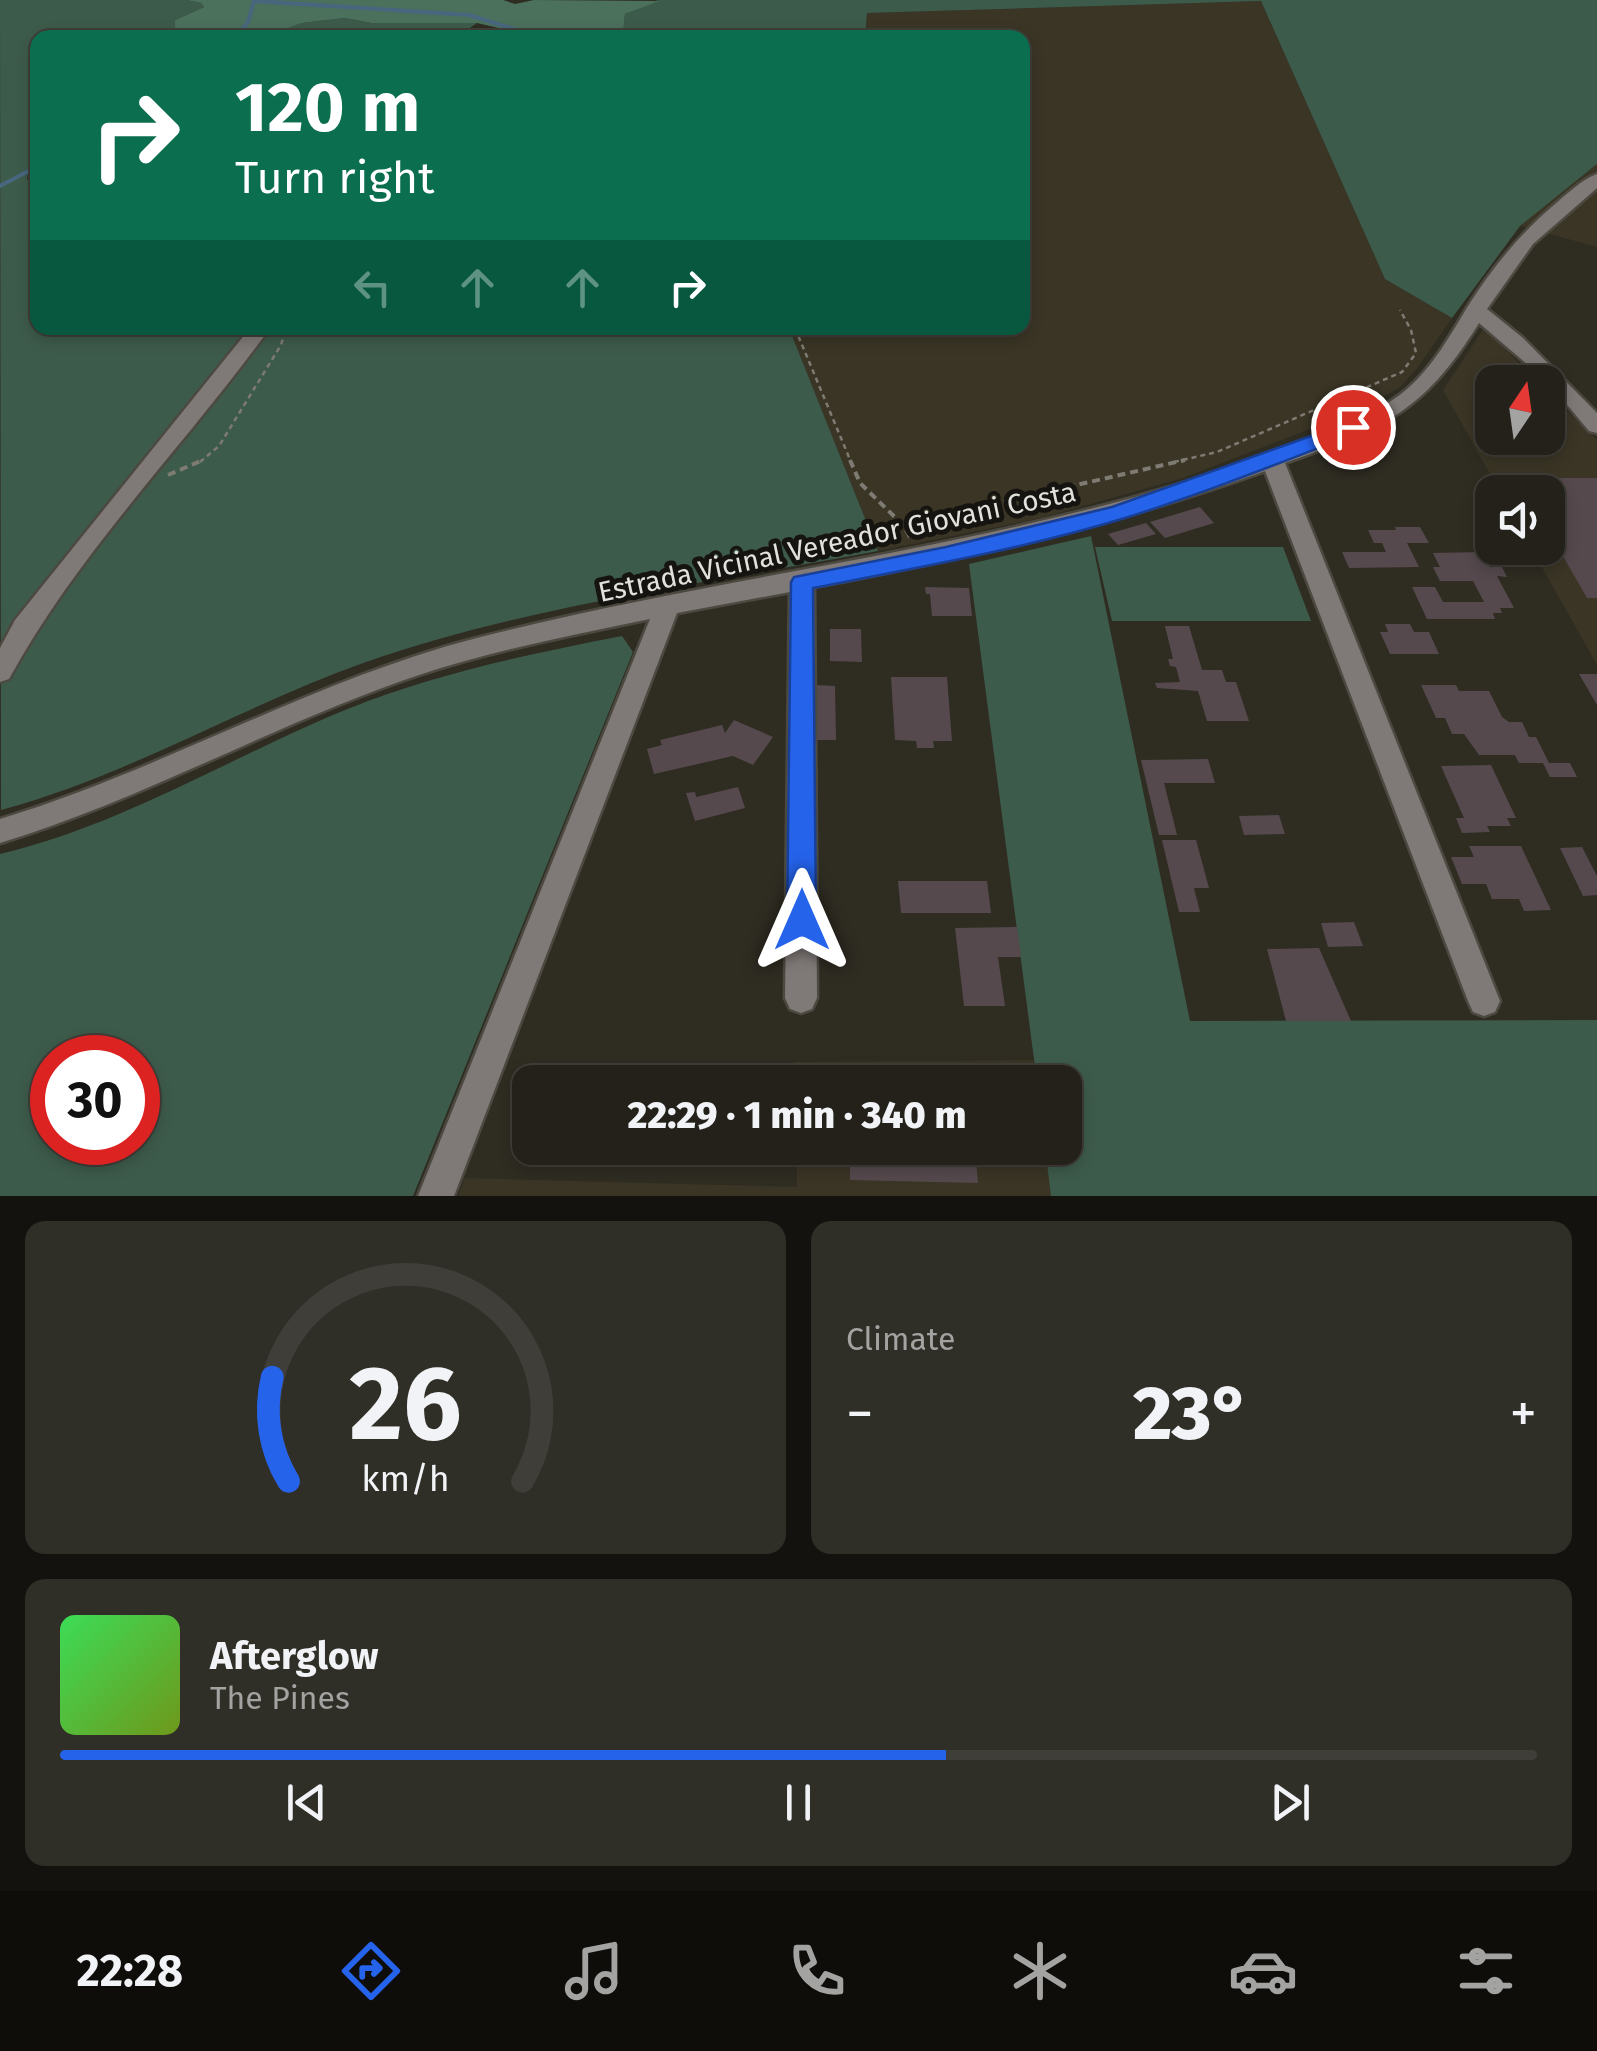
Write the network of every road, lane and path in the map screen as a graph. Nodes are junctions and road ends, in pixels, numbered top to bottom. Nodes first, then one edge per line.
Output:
1 (1597, 179) edge
2 (1400, 310) dead end
3 (1476, 310) junction
4 (254, 335) edge
5 (284, 335) edge
6 (798, 335) edge
7 (1597, 426) edge
8 (1272, 460) junction
9 (166, 476) dead end
10 (904, 524) junction
11 (910, 561) junction
12 (802, 582) junction
13 (667, 608) junction
14 (0, 672) edge
15 (0, 831) edge
16 (801, 998) dead end
17 (1484, 1001) dead end
18 (436, 1196) edge

1 - 3 street, Estrada Vicinal Vereador Giovani Costa
2 - 10 path
3 - 7 street
3 - 8 street, Estrada Vicinal Vereador Giovani Costa
4 - 14 street
5 - 9 path
6 - 10 path
8 - 11 street, Estrada Vicinal Vereador Giovani Costa
8 - 17 street
10 - 11 path
11 - 12 street, Estrada Vicinal Vereador Giovani Costa
12 - 13 street, Estrada Vicinal Vereador Giovani Costa
12 - 16 street
13 - 15 street, Estrada Vicinal Vereador Giovani Costa
13 - 18 street

